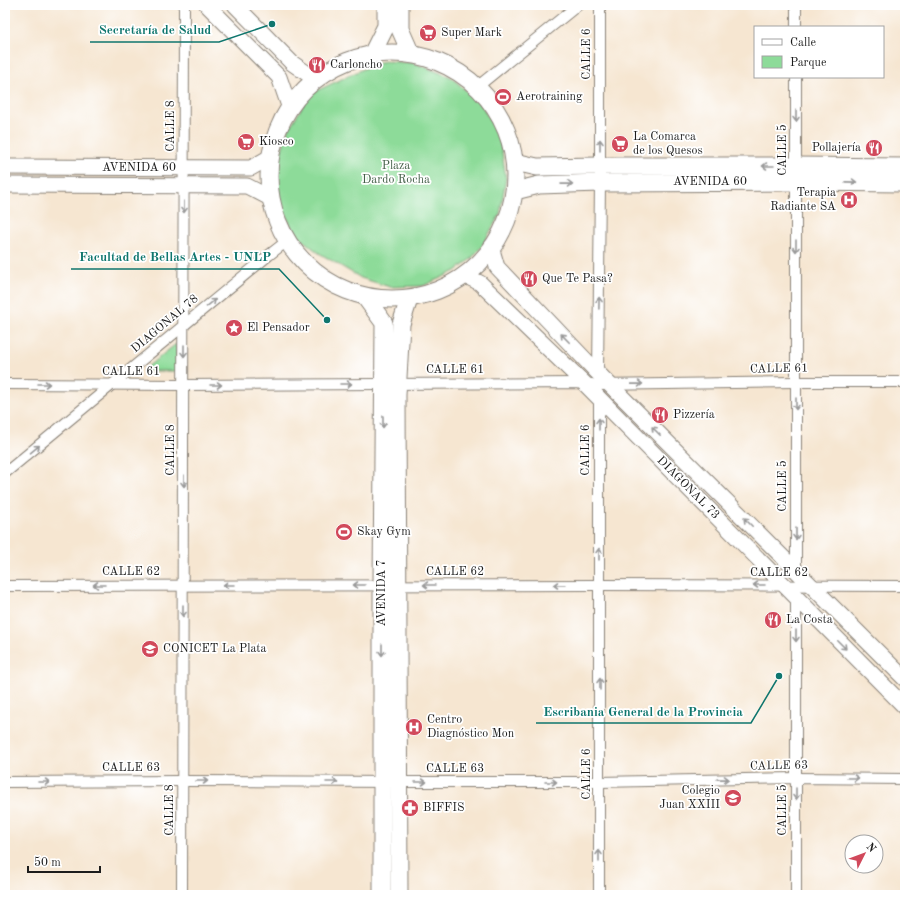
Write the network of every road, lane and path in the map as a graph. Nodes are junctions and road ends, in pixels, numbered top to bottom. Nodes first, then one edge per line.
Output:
1 (184, 5) edge
2 (206, 5) edge
3 (235, 5) edge
4 (386, 5) edge
5 (400, 5) edge
6 (578, 5) edge
7 (600, 5) edge
8 (796, 5) edge
9 (796, 26) edge
10 (372, 54) junction
11 (411, 54) junction
12 (292, 63) junction
13 (279, 77) junction
14 (796, 78) edge
15 (315, 79) junction
16 (477, 87) junction
17 (289, 106) junction
18 (270, 157) junction
19 (515, 162) junction
20 (600, 166) junction
21 (5, 167) edge
22 (537, 167) junction
23 (905, 167) edge
24 (184, 168) junction
25 (796, 174) junction
26 (600, 183) junction
27 (905, 183) edge
28 (5, 185) edge
29 (540, 185) junction
30 (184, 186) junction
31 (515, 191) junction
32 (270, 198) junction
33 (287, 242) junction
34 (492, 250) junction
35 (497, 267) junction
36 (473, 280) junction
37 (365, 297) junction
38 (409, 299) junction
39 (184, 326) junction
40 (796, 382) junction
41 (905, 382) edge
42 (390, 383) junction
43 (5, 384) edge
44 (112, 384) junction
45 (598, 384) junction
46 (184, 385) junction
47 (5, 473) edge
48 (796, 570) junction
49 (184, 585) junction
50 (390, 585) junction
51 (600, 585) junction
52 (5, 586) edge
53 (812, 586) junction
54 (905, 586) edge
55 (792, 590) junction
56 (905, 678) edge
57 (905, 707) edge
58 (796, 778) junction
59 (905, 779) edge
60 (182, 781) junction
61 (5, 782) edge
62 (390, 782) junction
63 (600, 782) junction
64 (182, 895) edge
65 (382, 895) edge
66 (398, 895) edge
67 (599, 895) edge
68 (796, 895) edge

1 - 24 street, CALLE 8
2 - 13 main road
3 - 12 main road
4 - 10 main road
5 - 11 main road
6 - 16 street
20 -> 7 street, CALLE 6
8 - 9 street
10 - 11 main road
10 - 15 main road
11 - 16 main road
12 - 13 main road
12 - 15 main road
13 - 17 main road
14 -> 25 street, CALLE 5
15 - 17 main road
16 - 19 main road
17 - 18 main road
18 - 24 main road, AVENIDA 60
18 - 32 main road
19 - 22 main road, AVENIDA 60
19 - 31 main road
20 - 22 main road, AVENIDA 60
25 -> 20 main road, AVENIDA 60
20 - 26 street, CALLE 6
21 - 24 main road, AVENIDA 60
22 - 29 main road
23 - 25 main road, AVENIDA 60
24 - 30 street, CALLE 8
25 - 26 main road, AVENIDA 60
25 -> 27 main road, AVENIDA 60
25 -> 40 street, CALLE 5
29 -> 26 main road, AVENIDA 60
45 -> 26 street, CALLE 6
28 - 30 main road, AVENIDA 60
29 - 31 main road, AVENIDA 60
30 - 32 main road, AVENIDA 60
30 -> 39 street, CALLE 8
31 - 34 main road
32 - 33 main road
33 - 37 main road
39 -> 33 street, DIAGONAL 78
34 - 35 main road, DIAGONAL 73
34 - 36 main road
35 - 36 main road
45 -> 35 main road, DIAGONAL 73
36 - 38 main road
36 - 45 main road, DIAGONAL 73
37 - 38 main road
37 - 42 main road, AVENIDA 7
38 - 42 main road, AVENIDA 7
39 - 44 street, DIAGONAL 78
39 -> 46 street, CALLE 8
40 - 41 street, CALLE 61
45 -> 40 street, CALLE 61
40 -> 48 street, CALLE 5
42 - 45 street, CALLE 61
46 -> 42 street, CALLE 61
42 - 50 main road, AVENIDA 7
43 -> 44 street, CALLE 61
44 - 46 street, CALLE 61
47 -> 44 street, DIAGONAL 78
48 -> 45 main road, DIAGONAL 73
51 -> 45 street, CALLE 6
45 - 55 main road, DIAGONAL 73
46 -> 49 street, CALLE 8
48 - 53 main road, DIAGONAL 73
48 - 55 street, CALLE 5
50 -> 49 street, CALLE 62
49 -> 52 street, CALLE 62
49 -> 60 street, CALLE 8
51 -> 50 street, CALLE 62
50 - 62 main road, AVENIDA 7
55 -> 51 street, CALLE 62
63 -> 51 street, CALLE 6
53 - 54 street, CALLE 62
53 - 55 street, CALLE 62
53 - 56 main road, DIAGONAL 73
55 -> 57 main road, DIAGONAL 73
55 -> 58 street, CALLE 5
58 -> 59 street, CALLE 63
63 -> 58 street, CALLE 63
58 -> 68 street, CALLE 5
61 -> 60 street, CALLE 63
60 -> 62 street, CALLE 63
60 - 64 street, CALLE 8
62 -> 63 street, CALLE 63
62 - 65 main road, AVENIDA 7
62 - 66 main road, AVENIDA 7
67 -> 63 street, CALLE 6

